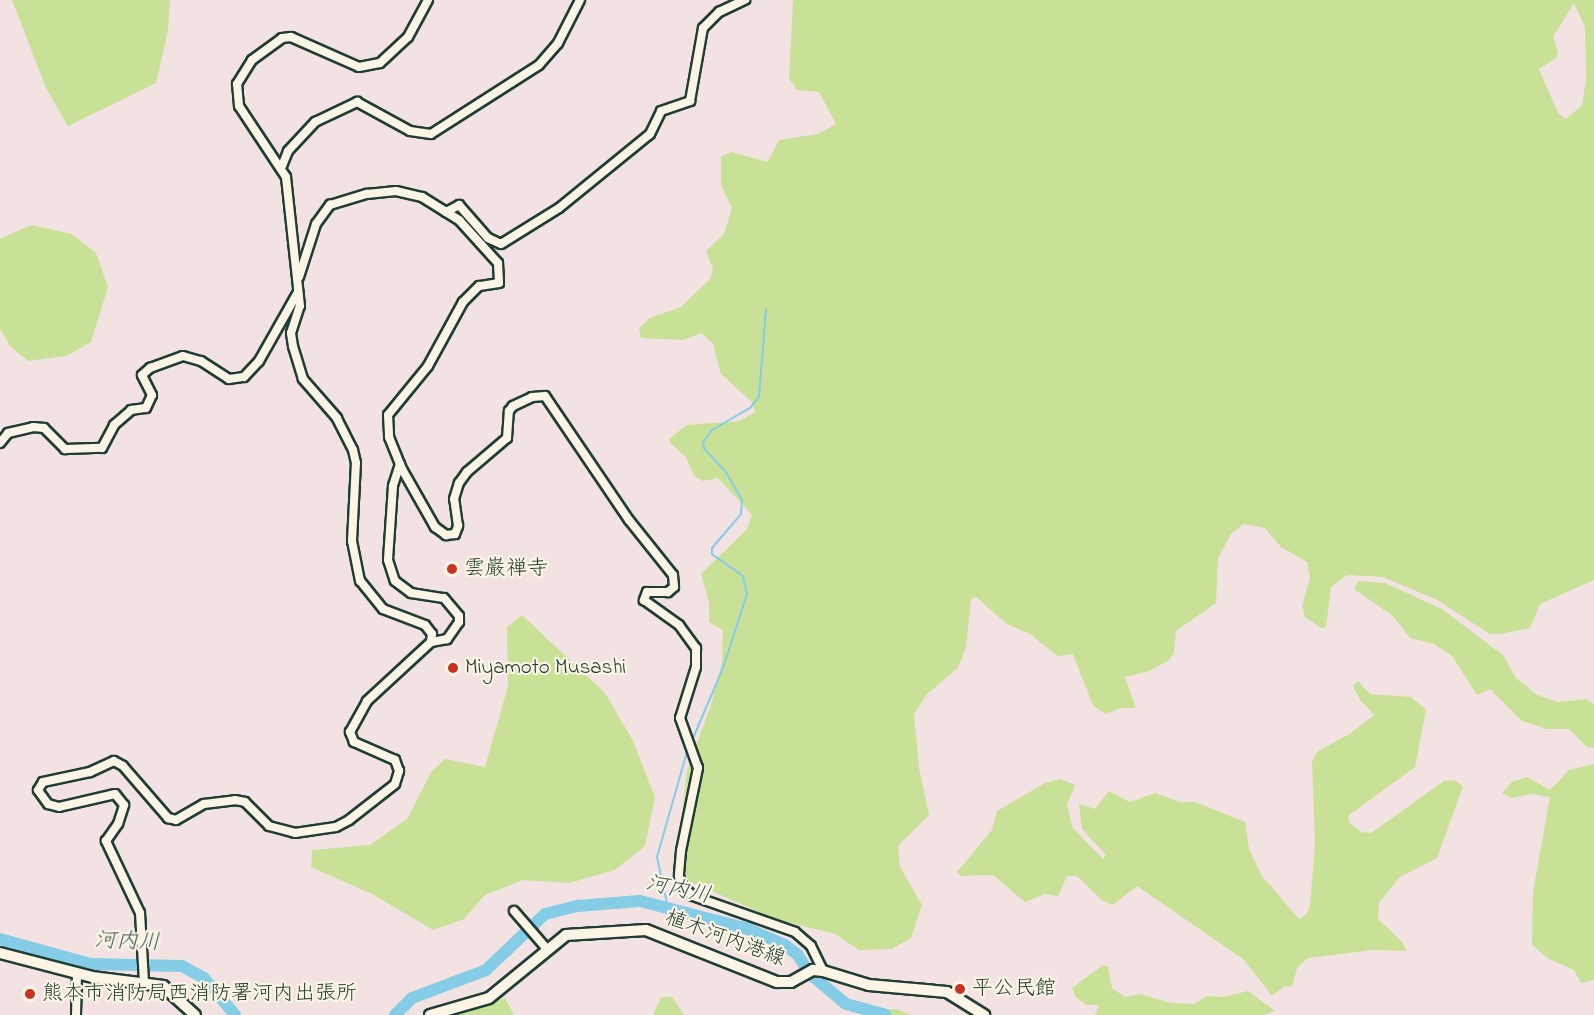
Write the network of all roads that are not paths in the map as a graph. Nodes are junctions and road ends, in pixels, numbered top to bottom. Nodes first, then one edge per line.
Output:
1 (428, 0) edge
2 (580, 0) edge
3 (745, 0) edge
4 (282, 166) junction
5 (446, 212) junction
6 (298, 287) junction
7 (0, 443) edge
8 (400, 464) junction
9 (430, 642) junction
10 (514, 911) dead end
11 (547, 949) junction
12 (0, 952) edge
13 (818, 970) junction
14 (77, 974) junction
15 (144, 977) junction
16 (76, 1015) edge
17 (195, 1015) edge
18 (430, 1015) edge
19 (984, 1015) edge

1 - 4 street
2 - 4 street
3 - 5 street
4 - 6 street
5 - 6 street
5 - 8 street
6 - 7 street
6 - 9 street
8 - 9 street
8 - 13 street
9 - 15 street
10 - 11 street
11 - 13 main road, 植木河内港線
11 - 18 main road, 植木河内港線
12 - 14 main road
13 - 19 main road
14 - 15 main road
14 - 16 street
15 - 17 main road

